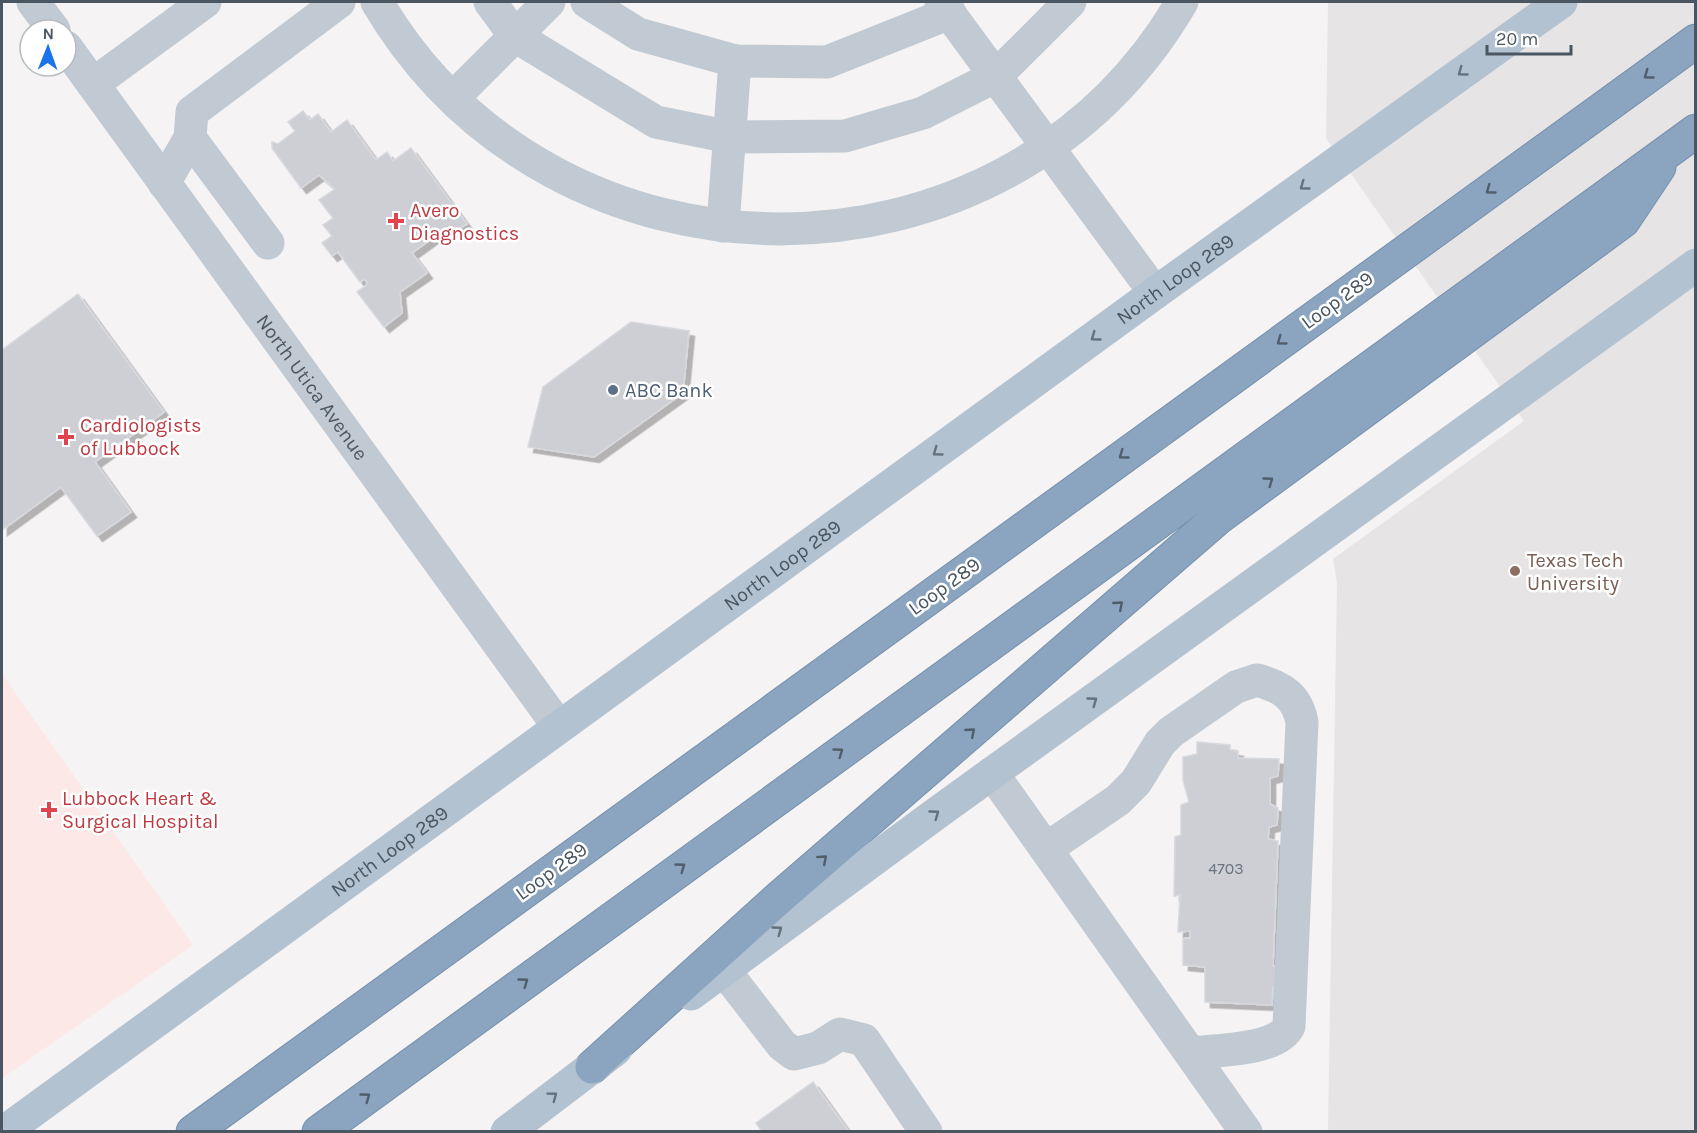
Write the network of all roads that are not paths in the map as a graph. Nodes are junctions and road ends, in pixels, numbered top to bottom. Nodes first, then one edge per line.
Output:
1 (33, 2) edge
2 (205, 2) edge
3 (339, 2) edge
4 (377, 2) edge
5 (490, 2) edge
6 (549, 2) edge
7 (586, 2) edge
8 (1070, 2) edge
9 (1182, 2) edge
10 (1561, 2) edge
11 (945, 7) edge
12 (45, 18) edge
13 (515, 36) junction
14 (1695, 41) edge
15 (735, 61) junction
16 (78, 63) edge
17 (996, 76) junction
18 (93, 84) junction
19 (453, 98) junction
20 (730, 137) junction
21 (190, 138) junction
22 (1684, 139) edge
23 (1047, 146) junction
24 (164, 183) junction
25 (723, 226) junction
26 (268, 243) dead end
27 (1695, 265) edge
28 (1155, 293) junction
29 (559, 727) junction
30 (992, 773) junction
31 (1046, 849) junction
32 (724, 970) junction
33 (1191, 1053) junction
34 (592, 1067) junction
35 (4, 1131) edge
36 (193, 1131) edge
37 (319, 1131) edge
38 (507, 1131) edge
39 (926, 1131) edge
40 (1246, 1131) edge

1 - 12 street
2 - 18 street
3 - 21 street
4 - 19 street
5 - 13 street
6 - 13 street
7 - 15 street
8 - 17 street
9 - 23 street
10 -> 28 main road, North Loop 289
11 - 15 street
11 - 17 street
13 - 19 street
13 - 20 street
14 -> 36 highway, Loop 289
15 - 20 street
16 - 18 street, North Utica Avenue
17 - 20 street
17 - 23 street
18 - 24 street, North Utica Avenue
19 - 25 street
20 - 25 street
21 - 24 street
21 - 26 street
34 -> 22 highway
37 -> 22 highway
23 - 25 street
23 - 28 street
24 - 29 street, North Utica Avenue
30 -> 27 main road
28 -> 29 main road, North Loop 289
29 - 35 main road, North Loop 289
30 - 31 street
32 -> 30 main road
31 - 33 street
31 - 33 street
32 - 34 main road
32 - 39 street
33 - 40 street
38 -> 34 main road

